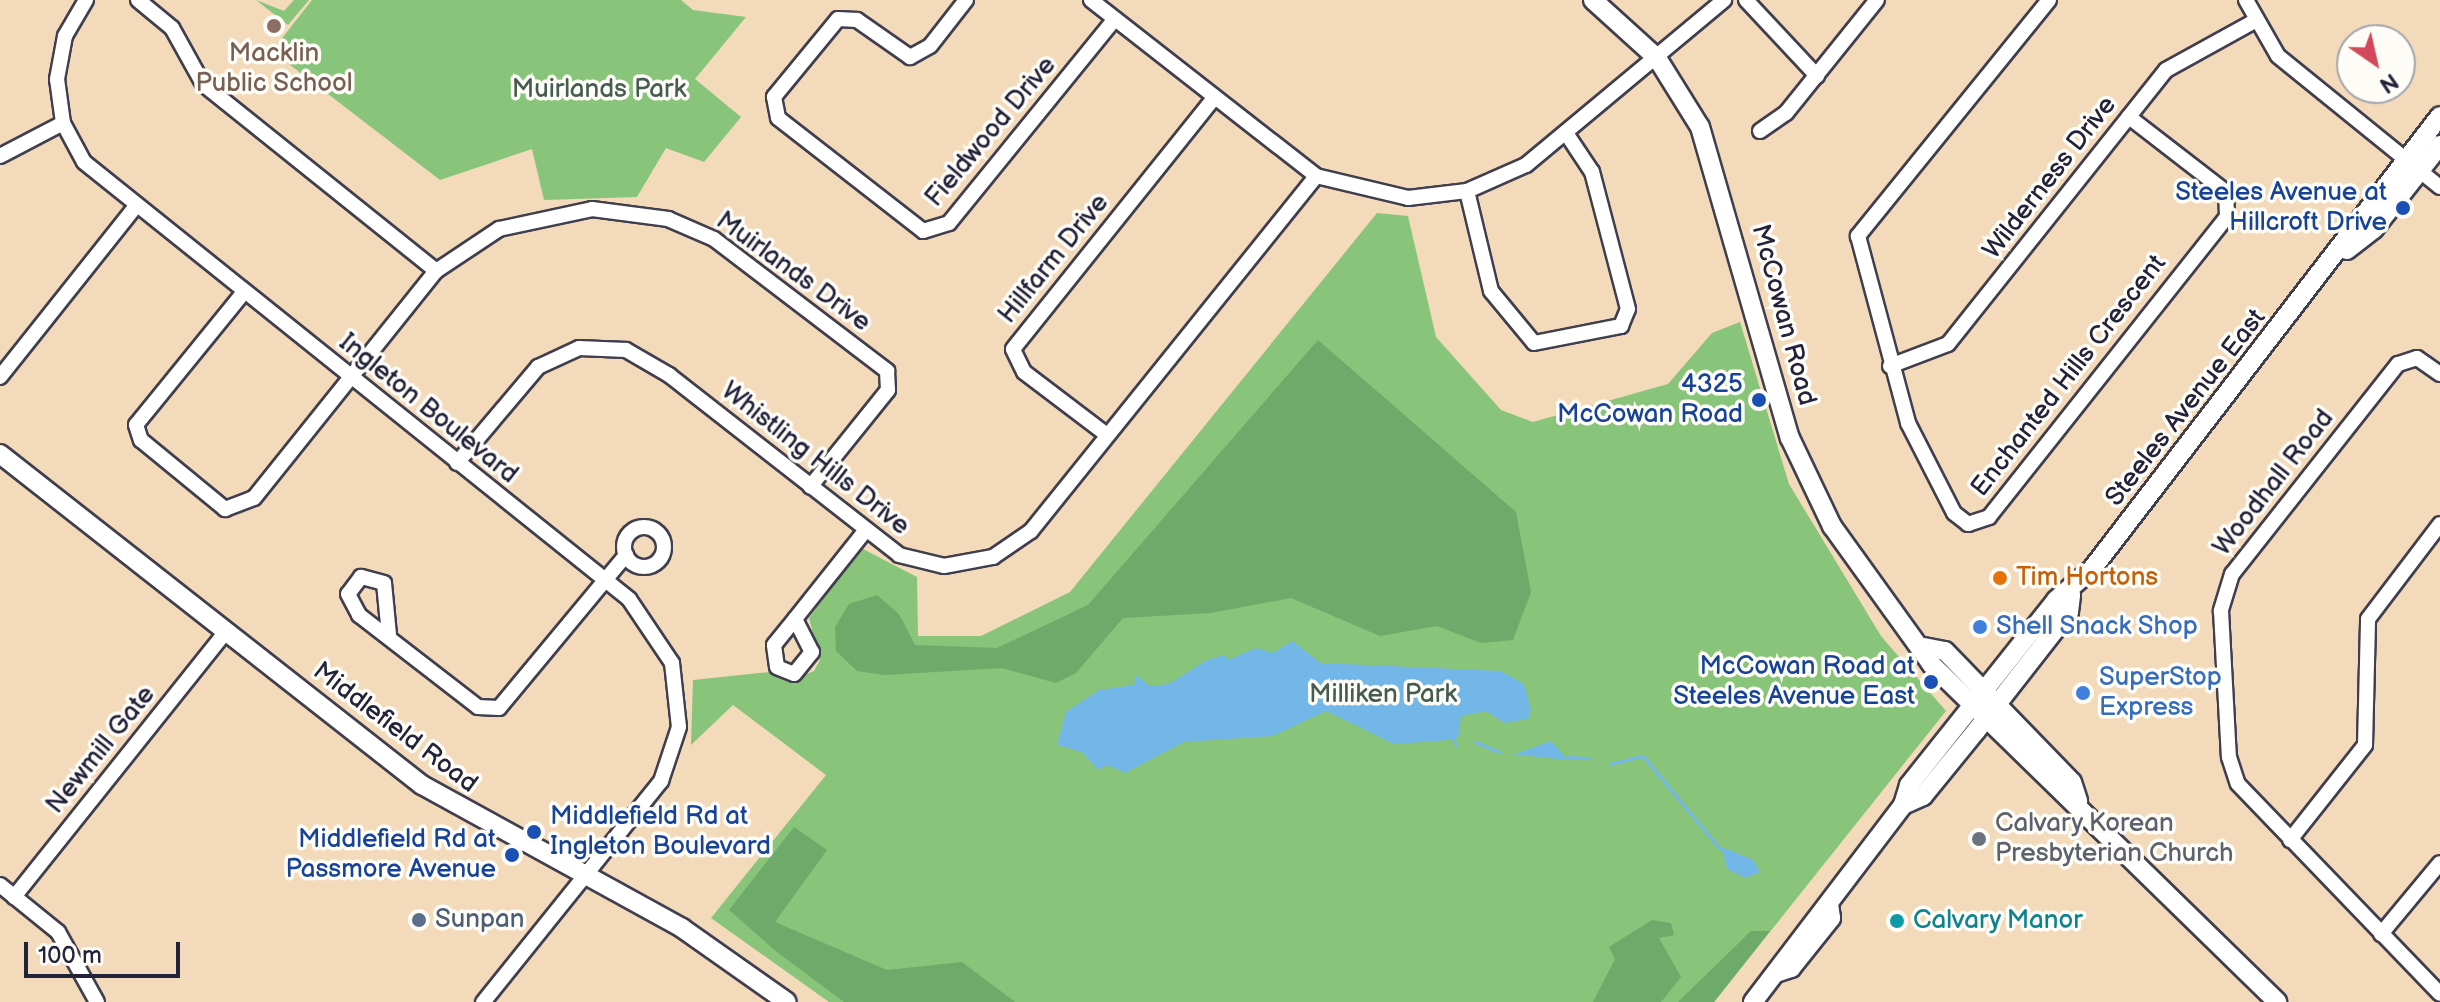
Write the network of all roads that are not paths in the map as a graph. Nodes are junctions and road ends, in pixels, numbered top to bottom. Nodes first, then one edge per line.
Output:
1 (86, 0) edge
2 (138, 0) edge
3 (966, 0) edge
4 (1091, 0) edge
5 (1593, 0) edge
6 (1724, 0) edge
7 (1746, 0) edge
8 (1877, 0) edge
9 (2049, 0) edge
10 (2246, 0) edge
11 (1115, 19) junction
12 (2253, 22) junction
13 (1657, 58) junction
14 (1817, 76) junction
15 (1214, 98) junction
16 (2440, 116) edge
17 (2129, 117) junction
18 (63, 123) junction
19 (1760, 131) dead end
20 (1566, 133) junction
21 (2440, 145) edge
22 (0, 156) edge
23 (2413, 165) junction
24 (1316, 176) junction
25 (2440, 187) edge
26 (1467, 191) junction
27 (135, 207) junction
28 (436, 271) junction
29 (244, 292) junction
30 (1890, 366) junction
31 (2440, 374) edge
32 (0, 377) edge
33 (350, 377) junction
34 (1107, 435) junction
35 (0, 454) edge
36 (457, 463) junction
37 (810, 487) junction
38 (2440, 524) edge
39 (865, 531) junction
40 (626, 555) dead end
41 (603, 578) junction
42 (795, 619) dead end
43 (225, 633) junction
44 (389, 635) dead end
45 (1985, 705) junction
46 (2290, 840) junction
47 (2440, 863) edge
48 (585, 876) junction
49 (0, 885) edge
50 (14, 897) junction
51 (2381, 934) junction
52 (2440, 994) edge
53 (97, 1002) edge
54 (483, 1002) edge
55 (787, 1002) edge
56 (1753, 1002) edge
57 (2277, 1002) edge

1 - 18 street, Ingleton Boulevard
2 - 28 street
3 - 11 street, Fieldwood Drive
4 - 11 street
5 - 13 main road, McCowan Road
6 - 13 street
7 - 14 street
8 - 14 street
9 - 30 street, Enchanted Hills Crescent
10 - 12 street
11 - 15 street
12 - 17 street, Wilderness Drive
12 - 23 street
13 - 20 street
13 - 45 main road, McCowan Road
14 - 19 street
15 - 24 street
15 - 34 street, Hillfarm Drive
16 - 23 main road, Steeles Avenue East
17 - 30 street, Wilderness Drive
17 - 30 street, Enchanted Hills Crescent
18 - 22 street
18 - 27 street, Ingleton Boulevard
20 - 26 street
20 - 26 street
21 - 23 main road, Steeles Avenue East
23 - 25 street
23 - 45 main road, Steeles Avenue East
24 - 26 street
24 - 34 street, Whistling Hills Drive
27 - 29 street, Ingleton Boulevard
27 - 32 street
28 - 33 street, Muirlands Drive
28 - 37 street, Muirlands Drive
29 - 33 street, Ingleton Boulevard
29 - 33 street, Muirlands Drive
31 - 46 street, Woodhall Road
33 - 36 street, Ingleton Boulevard
34 - 39 street, Whistling Hills Drive
35 - 43 main road, Middlefield Road
36 - 37 street, Whistling Hills Drive
36 - 41 street, Ingleton Boulevard
37 - 39 street, Whistling Hills Drive
38 - 46 street
39 - 42 street
40 - 41 street
41 - 44 street
41 - 48 street, Ingleton Boulevard
43 - 48 main road, Middlefield Road
43 - 50 street, Newmill Gate
45 - 56 main road, Steeles Avenue East
45 - 57 main road, McCowan Road
46 - 51 street, Woodhall Road
47 - 51 street
48 - 54 street, Ingleton Boulevard
48 - 55 main road, Middlefield Road
49 - 50 street
50 - 53 street
51 - 52 street, Woodhall Road

